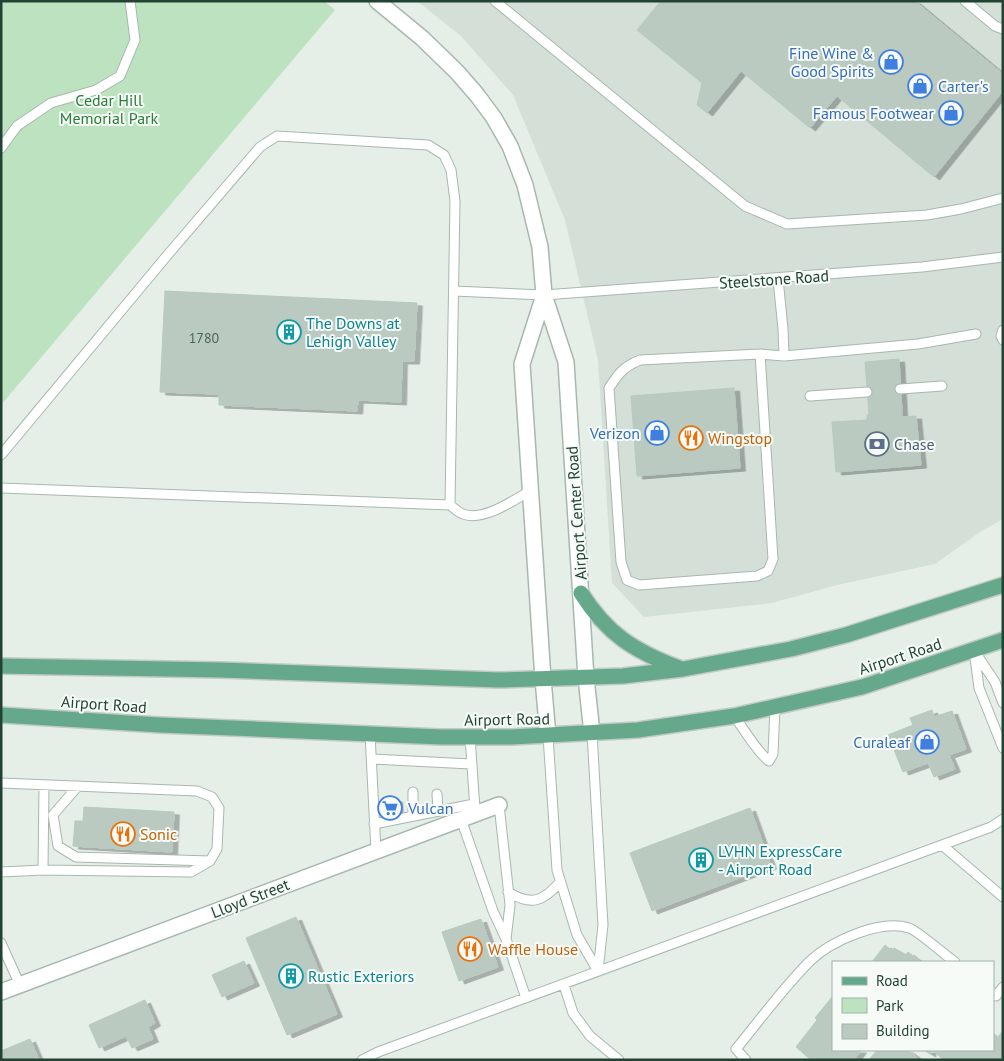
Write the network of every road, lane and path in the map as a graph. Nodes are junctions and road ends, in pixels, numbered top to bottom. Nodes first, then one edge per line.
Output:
1 (130, 1) edge
2 (377, 1) edge
3 (495, 1) edge
4 (965, 1) edge
5 (1003, 29) edge
6 (1, 148) edge
7 (1003, 198) edge
8 (1003, 257) edge
9 (778, 279) junction
10 (454, 291) junction
11 (544, 295) junction
12 (1003, 330) edge
13 (976, 334) dead end
14 (1003, 340) edge
15 (760, 354) junction
16 (784, 356) junction
17 (942, 386) dead end
18 (900, 389) dead end
19 (867, 392) dead end
20 (810, 396) dead end
21 (1, 455) edge
22 (1, 488) edge
23 (530, 491) junction
24 (450, 505) junction
25 (1003, 585) edge
26 (581, 593) junction
27 (1003, 640) edge
28 (974, 650) junction
29 (1, 666) edge
30 (683, 669) junction
31 (586, 678) junction
32 (543, 680) junction
33 (1003, 703) edge
34 (775, 707) junction
35 (1, 715) edge
36 (734, 716) junction
37 (592, 733) junction
38 (370, 734) junction
39 (548, 736) junction
40 (470, 737) junction
41 (1003, 748) edge
42 (372, 759) junction
43 (471, 764) junction
44 (1, 783) edge
45 (44, 785) junction
46 (78, 786) junction
47 (414, 792) dead end
48 (437, 794) dead end
49 (499, 805) joint
50 (438, 811) junction
51 (470, 812) junction
52 (413, 816) junction
53 (1003, 819) edge
54 (374, 824) junction
55 (942, 845) junction
56 (376, 851) junction
57 (210, 861) junction
58 (43, 870) junction
59 (1, 872) edge
60 (560, 882) junction
61 (508, 892) junction
62 (1003, 897) edge
63 (506, 939) junction
64 (1, 943) edge
65 (954, 961) edge
66 (598, 971) junction
67 (20, 985) junction
68 (564, 985) junction
69 (1003, 988) edge
70 (1, 992) edge
71 (994, 994) edge
72 (526, 998) junction
73 (362, 1060) edge
74 (619, 1060) edge
75 (746, 1060) edge

1 - 6 lane
2 - 11 street, Airport Center Road
3 - 7 lane
4 - 5 lane
8 - 9 lane, Steelstone Road
9 - 11 lane, Steelstone Road
9 - 16 lane
10 - 11 lane, Steelstone Road
10 - 21 lane
10 - 24 lane
11 - 23 street, Airport Center Road
11 - 26 street, Airport Center Road
12 - 14 lane
13 - 16 lane
15 - 15 lane
15 - 16 lane
17 - 18 lane
19 - 20 lane
22 - 24 lane
23 - 24 lane
23 - 32 street, Airport Center Road
25 - 30 main road
26 - 30 main road
26 - 31 street, Airport Center Road
27 - 28 main road, Airport Road
28 - 33 lane
28 - 34 main road, Airport Road
28 - 41 lane
29 - 32 main road
30 - 31 main road
31 - 32 main road
31 - 37 street, Airport Center Road
32 - 39 street, Airport Center Road
34 - 36 main road, Airport Road
34 - 36 lane
35 - 38 main road, Airport Road
36 - 37 main road, Airport Road
37 - 39 main road, Airport Road
37 - 66 lane
38 - 40 main road, Airport Road
38 - 42 lane
39 - 40 main road, Airport Road
39 - 60 lane
40 - 43 lane
42 - 43 lane
42 - 54 lane
43 - 51 lane
44 - 45 lane
45 - 46 lane
45 - 58 lane
46 - 57 lane
46 - 57 lane
47 - 52 lane
48 - 50 lane
49 - 51 street, Lloyd Street
49 - 61 lane
50 - 51 lane
50 - 52 lane
51 - 56 street, Lloyd Street
51 - 63 lane
52 - 54 lane
53 - 55 lane
54 - 56 lane
55 - 62 lane
55 - 66 lane
56 - 67 street, Lloyd Street
57 - 58 lane
58 - 59 lane
60 - 61 lane
60 - 66 lane
61 - 63 lane
63 - 72 lane
64 - 67 lane
65 - 75 lane
66 - 68 lane
67 - 70 street, Lloyd Street
68 - 72 lane
68 - 74 lane
69 - 71 lane
72 - 73 lane

